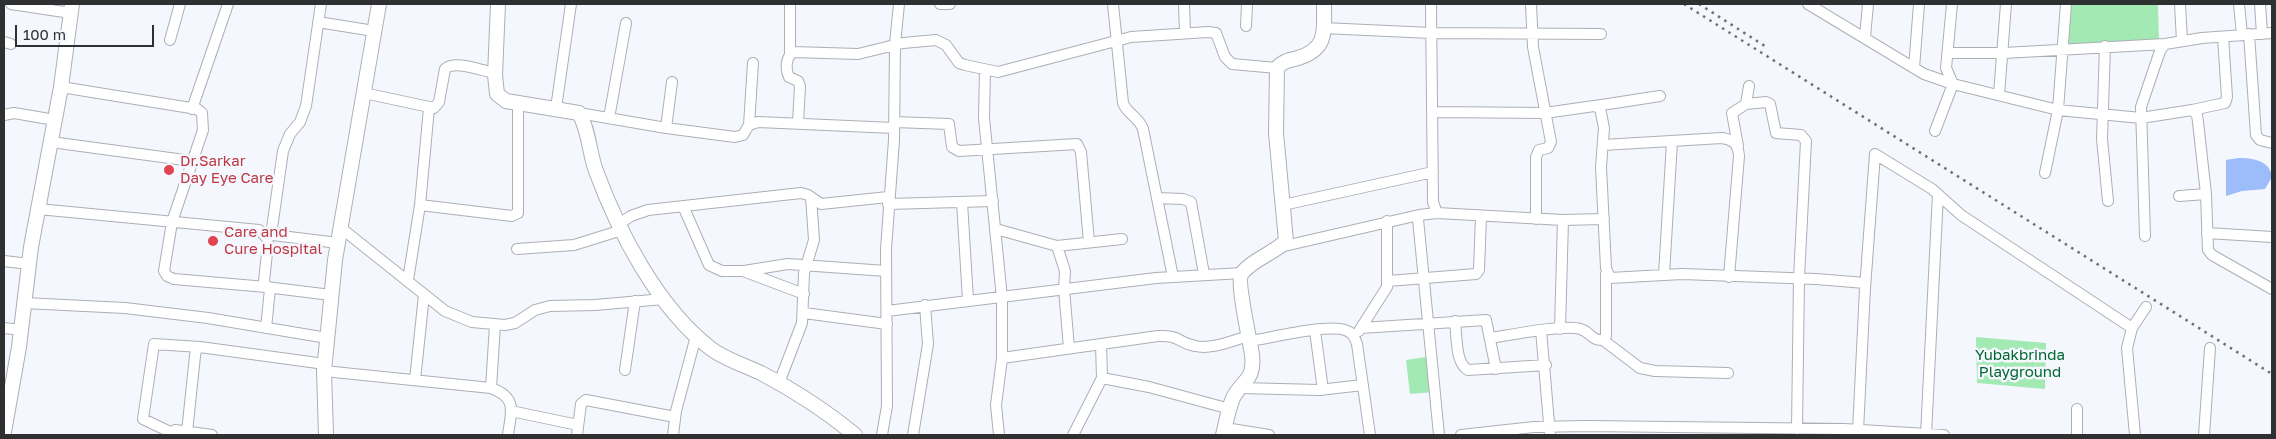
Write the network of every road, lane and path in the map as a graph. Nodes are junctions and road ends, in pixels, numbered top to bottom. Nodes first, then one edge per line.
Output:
1 (11, 4) edge
2 (180, 4) edge
3 (228, 4) edge
4 (321, 4) edge
5 (379, 4) edge
6 (498, 4) edge
7 (571, 4) edge
8 (790, 4) edge
9 (899, 4) edge
10 (940, 4) edge
11 (950, 4) edge
12 (1113, 4) edge
13 (1184, 4) edge
14 (1247, 4) edge
15 (1324, 4) edge
16 (1431, 4) edge
17 (1531, 4) edge
18 (1868, 4) edge
19 (1919, 4) edge
20 (1952, 4) edge
21 (2006, 4) edge
22 (2066, 4) edge
23 (2180, 4) edge
24 (2239, 4) edge
25 (2260, 4) edge
26 (1815, 5) edge
27 (41, 6) edge
28 (72, 9) edge
29 (318, 22) junction
30 (626, 23) dead end
31 (1246, 26) dead end
32 (1323, 28) junction
33 (374, 31) junction
34 (1185, 33) junction
35 (1431, 33) junction
36 (1531, 33) junction
37 (1601, 34) dead end
38 (2267, 34) edge
39 (2245, 35) junction
40 (1865, 37) junction
41 (2223, 37) junction
42 (170, 40) dead end
43 (1116, 40) junction
44 (2182, 41) junction
45 (895, 44) junction
46 (2165, 44) junction
47 (2105, 46) junction
48 (2064, 50) junction
49 (790, 53) junction
50 (1949, 53) junction
51 (2004, 53) junction
52 (752, 62) dead end
53 (1277, 68) junction
54 (1914, 68) junction
55 (985, 70) junction
56 (495, 75) junction
57 (672, 82) dead end
58 (1953, 84) junction
59 (1749, 86) dead end
60 (61, 87) junction
61 (364, 93) junction
62 (1999, 94) junction
63 (1660, 96) dead end
64 (518, 103) junction
65 (1746, 104) junction
66 (1594, 106) junction
67 (192, 108) junction
68 (429, 108) junction
69 (556, 108) junction
70 (2058, 110) junction
71 (2192, 110) junction
72 (1433, 112) junction
73 (579, 113) junction
74 (1545, 113) junction
75 (2103, 113) junction
76 (4, 115) edge
77 (609, 118) junction
78 (2141, 118) junction
79 (55, 120) junction
80 (798, 123) junction
81 (749, 125) junction
82 (894, 125) junction
83 (666, 128) junction
84 (1935, 131) dead end
85 (51, 142) junction
86 (1672, 142) junction
87 (2272, 143) edge
88 (1603, 145) junction
89 (1738, 146) junction
90 (987, 148) junction
91 (192, 161) junction
92 (1433, 172) junction
93 (2045, 173) dead end
94 (1938, 194) junction
95 (2206, 194) junction
96 (2178, 196) dead end
97 (812, 197) junction
98 (1157, 198) junction
99 (888, 201) junction
100 (993, 201) junction
101 (2108, 201) dead end
102 (962, 202) junction
103 (420, 205) junction
104 (1283, 205) junction
105 (683, 206) junction
106 (38, 209) junction
107 (1437, 213) junction
108 (1419, 215) junction
109 (1481, 216) junction
110 (1536, 219) junction
111 (1604, 219) junction
112 (1563, 220) junction
113 (1387, 221) junction
114 (172, 222) junction
115 (620, 227) junction
116 (341, 228) junction
117 (996, 229) junction
118 (2207, 233) junction
119 (267, 234) junction
120 (2145, 236) dead end
121 (2272, 237) edge
122 (1122, 239) dead end
123 (1088, 242) junction
124 (338, 243) junction
125 (1057, 246) junction
126 (1280, 247) junction
127 (517, 249) dead end
128 (4, 261) edge
129 (29, 264) junction
130 (805, 267) junction
131 (743, 271) junction
132 (886, 271) junction
133 (1242, 273) junction
134 (1204, 274) junction
135 (1606, 274) junction
136 (1664, 274) junction
137 (1174, 277) junction
138 (1729, 277) junction
139 (1425, 278) junction
140 (1799, 278) junction
141 (408, 280) junction
142 (1388, 281) junction
143 (1865, 283) junction
144 (268, 288) junction
145 (1064, 289) junction
146 (2272, 289) edge
147 (804, 294) junction
148 (331, 295) junction
149 (424, 295) junction
150 (1002, 298) junction
151 (664, 299) junction
152 (968, 300) junction
153 (635, 301) junction
154 (24, 303) junction
155 (925, 305) junction
156 (2146, 307) dead end
157 (887, 311) junction
158 (804, 313) junction
159 (1455, 322) junction
160 (886, 324) junction
161 (1430, 324) junction
162 (495, 325) junction
163 (4, 328) edge
164 (266, 328) junction
165 (2132, 328) junction
166 (1560, 329) junction
167 (21, 330) junction
168 (1541, 330) junction
169 (1315, 331) junction
170 (1358, 332) junction
171 (696, 336) junction
172 (328, 338) junction
173 (1491, 338) junction
174 (1250, 339) junction
175 (1603, 340) junction
176 (1102, 344) junction
177 (200, 347) junction
178 (1069, 348) junction
179 (2210, 348) dead end
180 (1002, 358) junction
181 (1546, 365) junction
182 (325, 368) junction
183 (1496, 369) junction
184 (624, 370) dead end
185 (1728, 374) dead end
186 (1102, 378) junction
187 (415, 380) junction
188 (779, 383) junction
189 (1363, 385) junction
190 (491, 388) junction
191 (1241, 388) junction
192 (1323, 390) junction
193 (1230, 409) junction
194 (2077, 409) dead end
195 (511, 411) junction
196 (675, 417) junction
197 (1797, 429) junction
198 (577, 430) edge
199 (1550, 431) edge
200 (1858, 431) junction
201 (4, 432) edge
202 (187, 432) junction
203 (1224, 432) edge
204 (1699, 432) edge
205 (1771, 432) edge
206 (168, 433) edge
207 (1901, 434) edge
208 (212, 435) edge
209 (326, 435) edge
210 (508, 435) edge
211 (673, 435) edge
212 (855, 435) edge
213 (882, 435) edge
214 (913, 435) edge
215 (999, 435) edge
216 (1073, 435) edge
217 (1269, 435) edge
218 (1370, 435) edge
219 (1439, 435) edge
220 (1461, 435) edge
221 (1926, 435) edge
222 (1944, 435) edge
223 (2077, 435) edge
224 (2135, 435) edge
225 (2204, 435) edge

1 - 27 street
2 - 42 street
3 - 67 street
4 - 29 street
5 - 33 street
6 - 56 street
7 - 69 street
8 - 49 street
9 - 45 street
10 - 11 street
12 - 43 street
13 - 34 street
14 - 31 street
15 - 32 street
16 - 35 street
17 - 36 street
18 - 40 street
19 - 54 street
20 - 50 street
21 - 51 street
22 - 48 street
23 - 44 street
24 - 39 street
25 - 38 street
26 - 40 street
27 - 28 street
28 - 60 street
29 - 33 street
29 - 119 street
30 - 77 street
32 - 35 street
32 - 53 street
33 - 61 street
34 - 43 street
34 - 53 street
35 - 36 street
35 - 72 street
36 - 37 street
36 - 74 street
38 - 39 street
39 - 41 street
39 - 87 street
40 - 54 street
41 - 44 street
41 - 71 street
43 - 55 street
43 - 98 street
44 - 46 street
45 - 49 street
45 - 55 street
45 - 82 street
46 - 47 street
46 - 78 street
47 - 48 street
47 - 75 street
48 - 51 street
48 - 70 street
49 - 80 street
50 - 51 street
50 - 58 street
51 - 62 street
52 - 81 street
53 - 104 street
54 - 58 street
55 - 90 street
56 - 64 street
56 - 68 street
57 - 83 street
58 - 62 street
58 - 84 street
59 - 65 street
60 - 67 street
60 - 79 street
61 - 68 street
61 - 116 street
62 - 70 street
63 - 66 street
64 - 69 street
64 - 103 street
65 - 89 street
65 - 140 street
66 - 74 street
66 - 88 street
67 - 91 street
68 - 103 street
69 - 73 street
70 - 75 street
70 - 93 street
71 - 78 street
71 - 95 street
72 - 74 street
72 - 92 street
73 - 77 street
73 - 115 street
74 - 110 street
75 - 78 street
75 - 101 street
76 - 79 street
77 - 83 street
78 - 120 street
79 - 85 street
80 - 81 street
80 - 82 street
81 - 83 street
82 - 90 street
82 - 99 street
85 - 91 street
85 - 106 street
86 - 88 street
86 - 89 street
86 - 136 street
88 - 111 street
89 - 138 street
90 - 100 street
90 - 123 street
91 - 114 street
92 - 104 street
92 - 107 street
94 - 143 street
94 - 165 street
94 - 221 street
95 - 96 street
95 - 118 street
97 - 99 street
97 - 105 street
97 - 130 street
98 - 134 street
98 - 137 street
99 - 102 street
99 - 132 street
100 - 102 street
100 - 117 street
102 - 152 street
103 - 141 street
104 - 126 street
105 - 115 street
105 - 131 street
106 - 114 street
106 - 129 street
107 - 108 street
107 - 109 street
108 - 113 street
108 - 139 street
109 - 110 street
109 - 139 street
110 - 112 street
111 - 112 street
111 - 135 street
112 - 166 street
113 - 126 street
113 - 142 street
114 - 119 street
114 - 144 street
115 - 127 street
115 - 151 street
116 - 124 street
116 - 141 street
117 - 125 street
117 - 150 street
118 - 121 street
118 - 146 street
119 - 124 street
119 - 144 street
122 - 123 street
123 - 125 street
124 - 148 street
125 - 145 street
126 - 133 street
128 - 129 street
129 - 154 street
130 - 131 street
130 - 132 street
130 - 147 street
131 - 147 street
132 - 157 street
133 - 134 street
133 - 174 street
134 - 137 street
135 - 136 street
135 - 175 street
136 - 138 street
137 - 145 street
138 - 140 street
139 - 142 street
139 - 161 street
140 - 143 street
140 - 197 street
141 - 149 street
142 - 170 street
143 - 200 street
144 - 148 street
144 - 164 street
145 - 150 street
145 - 178 street
147 - 158 street
148 - 172 street
149 - 162 street
149 - 187 street
150 - 152 street
150 - 180 street
151 - 153 street
151 - 171 street
152 - 155 street
153 - 162 street
153 - 184 street
154 - 164 street
154 - 167 street
155 - 157 street
155 - 214 street
156 - 165 street
157 - 160 street
158 - 160 street
158 - 188 street
159 - 161 street
159 - 173 street
159 - 183 street
160 - 213 street
161 - 170 street
161 - 219 street
162 - 190 street
163 - 167 street
164 - 172 street
165 - 224 street
166 - 168 street
166 - 175 street
167 - 201 street
168 - 173 street
168 - 181 street
169 - 170 street
169 - 174 street
169 - 192 street
170 - 189 street
171 - 188 street
171 - 196 street
172 - 182 street
173 - 183 street
174 - 176 street
174 - 191 street
175 - 185 street
176 - 178 street
176 - 186 street
177 - 182 street
177 - 202 street
177 - 206 street
178 - 180 street
179 - 225 street
180 - 215 street
181 - 183 street
181 - 199 street
182 - 187 street
182 - 209 street
186 - 193 street
186 - 216 street
187 - 190 street
188 - 212 street
189 - 192 street
189 - 218 street
190 - 195 street
191 - 192 street
191 - 193 street
193 - 203 street
194 - 223 street
195 - 198 street
195 - 210 street
196 - 198 street
196 - 211 street
197 - 200 street
197 - 205 street
199 - 204 street
199 - 220 street
200 - 207 street
202 - 206 street
202 - 208 street
203 - 217 street
204 - 205 street
207 - 221 street
221 - 222 street

